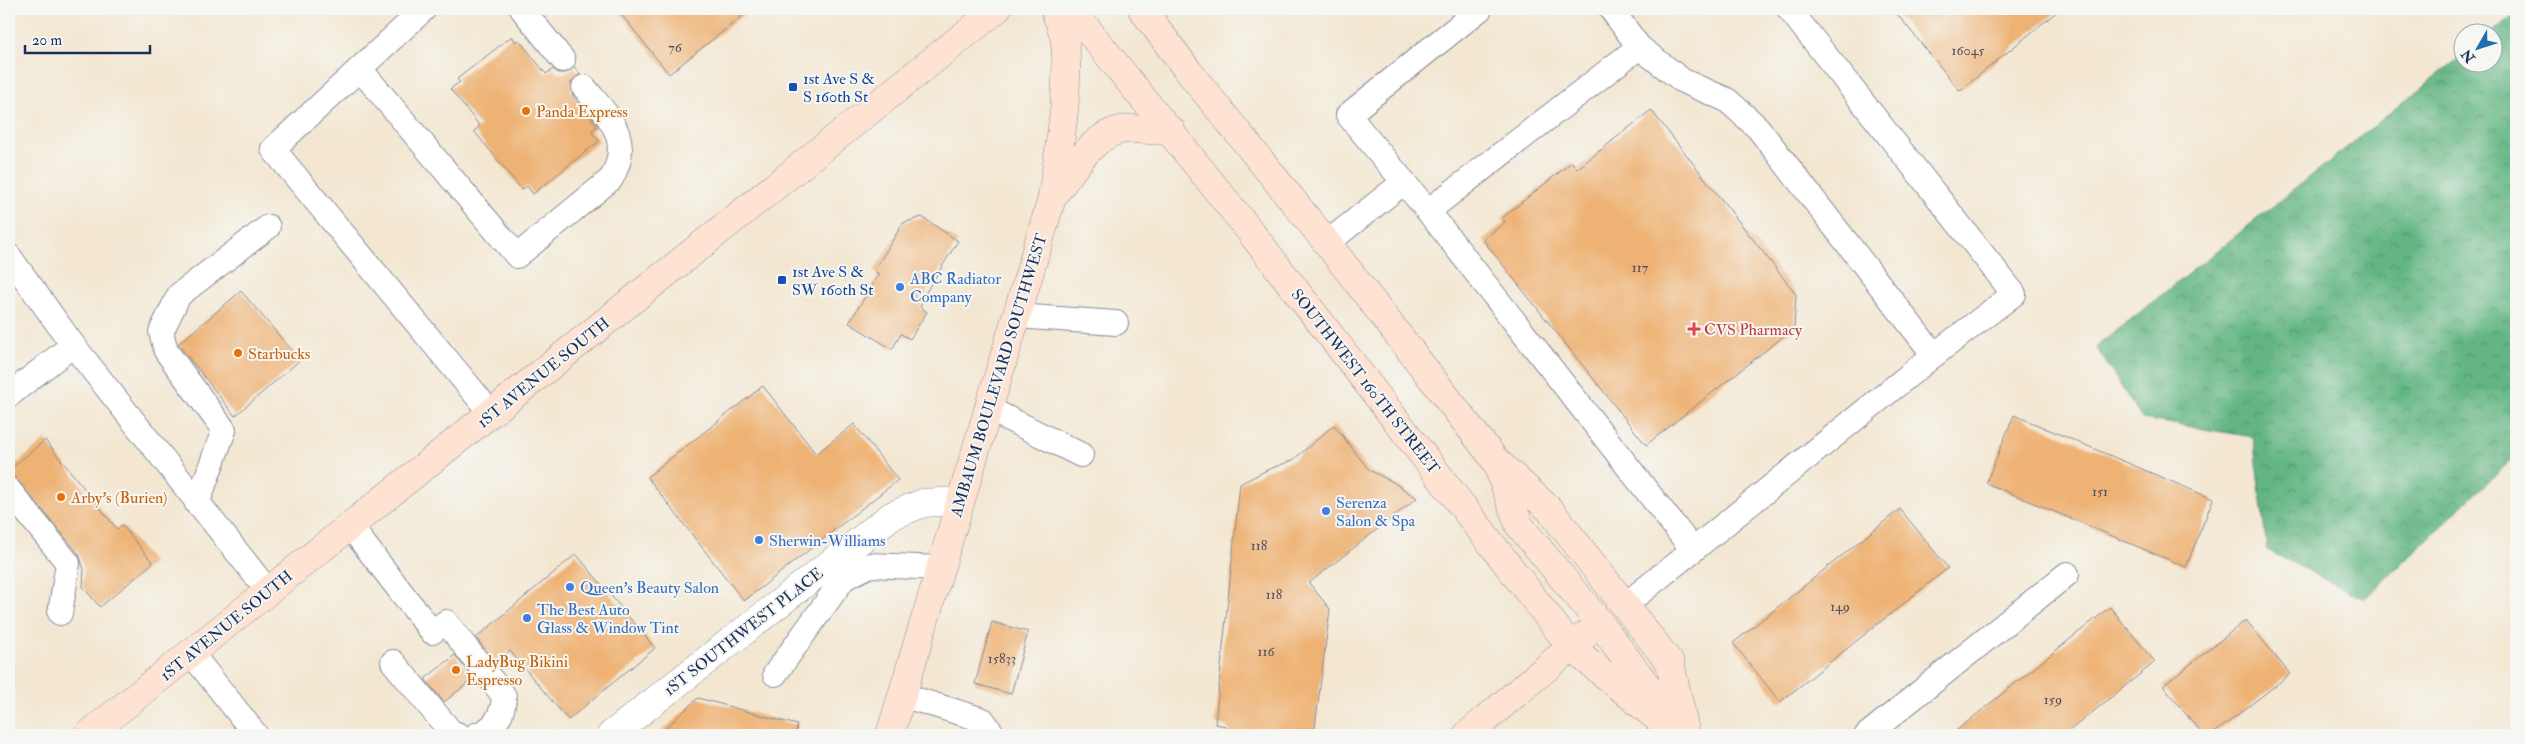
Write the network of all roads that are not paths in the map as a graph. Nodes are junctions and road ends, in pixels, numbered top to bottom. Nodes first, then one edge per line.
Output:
1 (424, 9) edge
2 (522, 9) edge
3 (997, 9) edge
4 (1054, 9) edge
5 (1071, 9) edge
6 (1142, 9) edge
7 (1480, 9) edge
8 (1611, 9) edge
9 (1789, 9) edge
10 (1639, 47) junction
11 (563, 60) dead end
12 (360, 69) junction
13 (584, 87) dead end
14 (1171, 130) junction
15 (1404, 182) junction
16 (1052, 198) junction
17 (1428, 211) junction
18 (268, 227) dead end
19 (1327, 243) junction
20 (9, 256) edge
21 (1016, 316) junction
22 (1116, 323) dead end
23 (72, 345) junction
24 (1934, 355) junction
25 (9, 395) edge
26 (988, 408) junction
27 (491, 414) junction
28 (1080, 455) dead end
29 (1495, 460) junction
30 (9, 490) edge
31 (960, 501) junction
32 (197, 504) junction
33 (350, 526) junction
34 (1693, 550) junction
35 (940, 568) junction
36 (2067, 574) dead end
37 (268, 592) junction
38 (1625, 605) junction
39 (60, 613) dead end
40 (1599, 622) junction
41 (1572, 648) junction
42 (191, 653) junction
43 (393, 662) dead end
44 (774, 674) dead end
45 (902, 695) junction
46 (1482, 731) edge
47 (90, 735) edge
48 (256, 735) edge
49 (459, 735) edge
50 (476, 735) edge
51 (610, 735) edge
52 (890, 735) edge
53 (993, 735) edge
54 (1678, 735) edge
55 (1684, 735) edge
56 (1867, 735) edge

1 - 12 lane
2 - 11 lane
3 - 27 street, 1ST AVENUE SOUTH
4 - 16 street, AMBAUM BOULEVARD SOUTHWEST
5 - 14 street, SOUTHWEST 160TH STREET
6 - 19 street
7 - 15 lane
8 - 10 lane
9 - 24 lane
10 - 17 lane
10 - 24 lane
12 - 13 lane
12 - 27 lane
14 - 16 street
14 - 41 street, SOUTHWEST 160TH STREET
15 - 17 lane
15 - 19 lane
16 - 21 street, AMBAUM BOULEVARD SOUTHWEST
17 - 34 lane
18 - 32 lane
19 - 29 street
20 - 23 lane
21 - 22 lane
21 - 26 street, AMBAUM BOULEVARD SOUTHWEST
23 - 25 lane
23 - 32 lane
24 - 34 lane
26 - 28 lane
26 - 31 street, AMBAUM BOULEVARD SOUTHWEST
27 - 33 street, 1ST AVENUE SOUTH
29 - 38 street
29 - 40 street
30 - 39 lane
31 - 35 street, AMBAUM BOULEVARD SOUTHWEST
31 - 51 street, 1ST SOUTHWEST PLACE
32 - 37 lane
33 - 37 street, 1ST AVENUE SOUTH
33 - 50 lane
34 - 38 lane
35 - 44 lane
35 - 45 street, AMBAUM BOULEVARD SOUTHWEST
36 - 56 lane
37 - 42 street, 1ST AVENUE SOUTH
38 - 55 street
40 - 41 street
40 - 55 street
41 - 46 street
41 - 54 street, SOUTHWEST 160TH STREET
42 - 47 street, 1ST AVENUE SOUTH
42 - 48 lane
43 - 49 lane
45 - 52 street, AMBAUM BOULEVARD SOUTHWEST
45 - 53 lane

